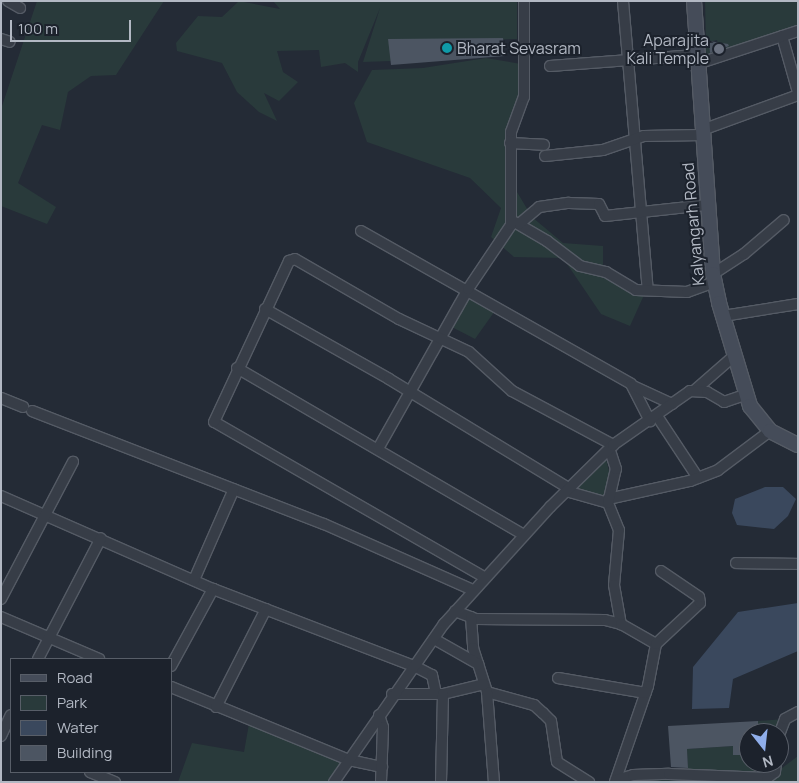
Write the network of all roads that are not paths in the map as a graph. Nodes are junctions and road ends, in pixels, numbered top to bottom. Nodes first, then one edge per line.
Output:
1 (8, 1) edge
2 (524, 1) edge
3 (624, 1) edge
4 (694, 1) edge
5 (20, 8) dead end
6 (798, 31) edge
7 (782, 36) junction
8 (628, 60) junction
9 (697, 60) junction
10 (550, 66) dead end
11 (798, 94) edge
12 (702, 132) junction
13 (636, 138) junction
14 (510, 143) junction
15 (544, 145) dead end
16 (545, 156) dead end
17 (707, 205) junction
18 (644, 211) junction
19 (784, 220) dead end
20 (515, 222) junction
21 (361, 231) dead end
22 (714, 278) junction
23 (468, 289) junction
24 (648, 290) junction
25 (798, 304) edge
26 (265, 309) junction
27 (724, 316) junction
28 (440, 340) junction
29 (734, 356) junction
30 (237, 368) junction
31 (633, 386) junction
32 (695, 390) junction
33 (410, 391) junction
34 (744, 394) junction
35 (1, 398) edge
36 (672, 404) junction
37 (654, 418) junction
38 (770, 431) junction
39 (798, 446) edge
40 (379, 447) junction
41 (612, 448) junction
42 (73, 462) dead end
43 (698, 478) junction
44 (234, 489) junction
45 (567, 489) junction
46 (1, 496) edge
47 (608, 501) junction
48 (47, 516) junction
49 (524, 535) junction
50 (101, 538) junction
51 (736, 564) dead end
52 (798, 564) edge
53 (661, 571) dead end
54 (484, 577) junction
55 (194, 580) junction
56 (213, 588) junction
57 (473, 590) junction
58 (1, 599) edge
59 (266, 609) junction
60 (455, 611) junction
61 (471, 617) junction
62 (1, 618) edge
63 (621, 624) junction
64 (49, 637) junction
65 (434, 640) junction
66 (656, 644) junction
67 (38, 658) edge
68 (97, 658) edge
69 (172, 664) edge
70 (478, 664) junction
71 (416, 667) junction
72 (558, 678) dead end
73 (172, 687) edge
74 (486, 688) junction
75 (646, 693) junction
76 (392, 694) junction
77 (439, 694) junction
78 (216, 708) junction
79 (798, 712) edge
80 (379, 715) junction
81 (10, 717) edge
82 (783, 723) edge
83 (1, 736) edge
84 (349, 760) junction
85 (382, 766) junction
86 (92, 773) edge
87 (774, 773) edge
88 (615, 781) edge
89 (115, 782) edge
90 (334, 782) edge
91 (381, 782) edge
92 (441, 782) edge
93 (494, 782) edge
94 (589, 782) edge

1 - 5 street
2 - 14 street
3 - 8 street
4 - 9 main road, Kalyangarh Road
6 - 7 street
7 - 9 street
7 - 11 street
8 - 9 street
8 - 10 street
8 - 13 street
9 - 12 main road, Kalyangarh Road
11 - 12 street
12 - 13 street
12 - 17 main road, Kalyangarh Road
13 - 16 street
13 - 18 street
14 - 15 street
14 - 20 street
17 - 18 street
17 - 22 main road, Kalyangarh Road
18 - 20 street
18 - 24 street
19 - 22 street
20 - 23 street
20 - 24 street
21 - 23 street
22 - 24 street
22 - 27 main road, Kalyangarh Road
23 - 28 street
23 - 31 street
25 - 27 street
26 - 28 street
26 - 30 street
26 - 33 street
27 - 29 main road, Kalyangarh Road
28 - 33 street
28 - 41 street
29 - 32 street
29 - 34 main road, Kalyangarh Road
30 - 40 street
30 - 54 street
31 - 36 street
31 - 37 street
32 - 34 street
32 - 36 street
33 - 40 street
33 - 45 street
34 - 38 main road, Kalyangarh Road
35 - 44 street
36 - 37 street
37 - 41 street
37 - 43 street
38 - 39 main road, Kalyangarh Road
38 - 43 street
40 - 49 street
41 - 45 street
41 - 47 street
42 - 48 street
43 - 47 street
44 - 55 street
44 - 57 street
45 - 47 street
45 - 49 street
46 - 48 street
47 - 63 street
48 - 50 street
48 - 58 street
49 - 54 street
50 - 55 street
50 - 64 street
51 - 52 street
53 - 66 street
54 - 57 street
55 - 56 street
56 - 59 street
56 - 69 street
57 - 60 street
59 - 71 street
59 - 78 street
60 - 61 street
60 - 65 street
61 - 63 street
61 - 70 street
62 - 64 street
63 - 66 street
64 - 67 street
64 - 68 street
65 - 70 street
65 - 71 street
66 - 75 street
70 - 74 street
71 - 76 street
71 - 77 street
72 - 75 street
73 - 78 street
74 - 77 street
74 - 93 street
74 - 94 street
75 - 88 street
76 - 77 street
76 - 80 street
77 - 92 street
78 - 84 street
79 - 82 street
80 - 84 street
80 - 85 street
81 - 83 street
84 - 85 street
84 - 90 street
85 - 91 street
86 - 89 street
87 - 88 street

